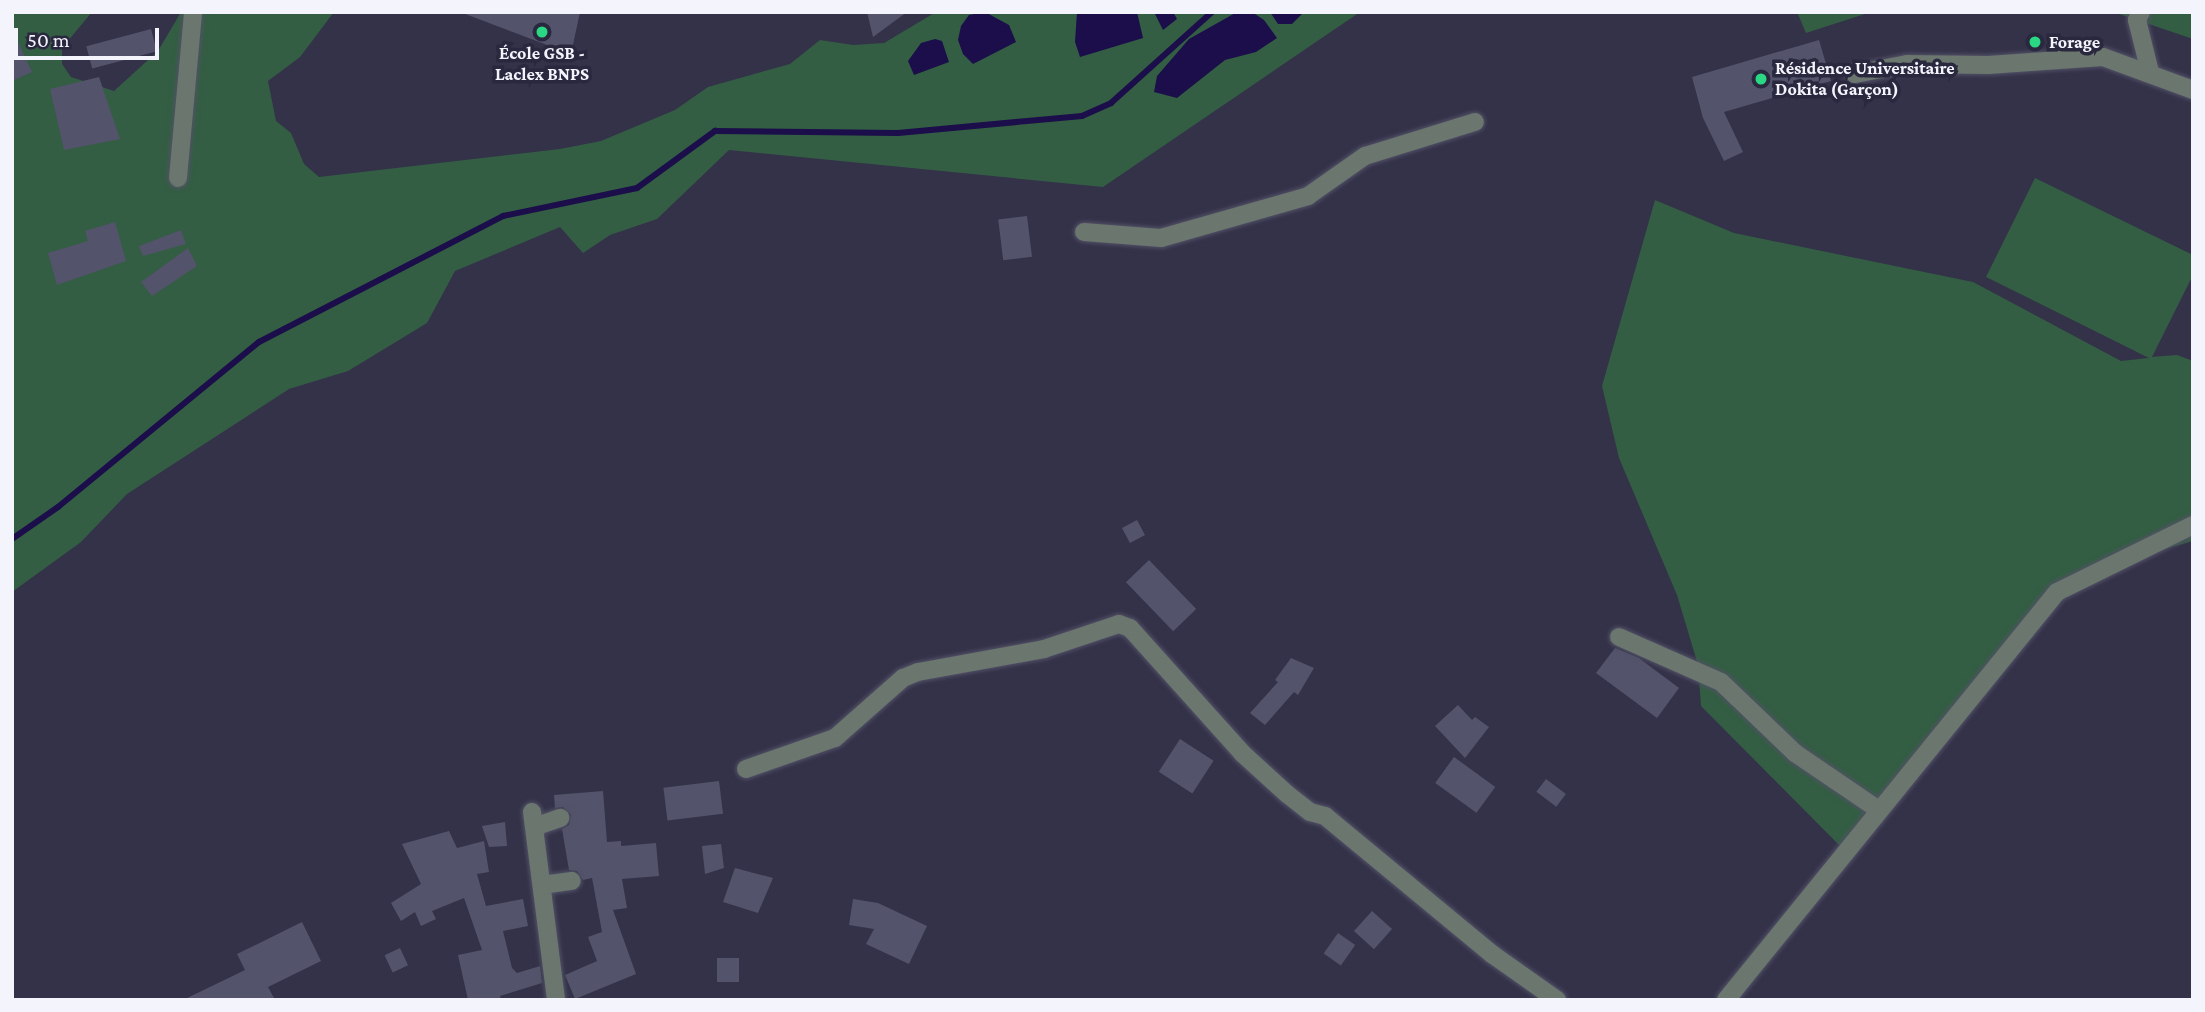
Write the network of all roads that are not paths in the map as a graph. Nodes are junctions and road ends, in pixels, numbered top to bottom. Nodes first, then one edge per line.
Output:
1 (193, 12) edge
2 (2140, 12) edge
3 (2150, 72) junction
4 (1856, 74) dead end
5 (2193, 90) edge
6 (1475, 122) dead end
7 (178, 178) dead end
8 (1084, 232) dead end
9 (2193, 525) edge
10 (1619, 637) dead end
11 (747, 769) dead end
12 (1879, 810) junction
13 (560, 818) dead end
14 (572, 881) dead end
15 (542, 885) junction
16 (556, 1000) edge
17 (1557, 1000) edge
18 (1726, 1000) edge

1 - 7 street
2 - 3 street
3 - 4 street
3 - 5 street
6 - 8 street
9 - 12 street
10 - 12 street
11 - 17 street
12 - 18 street
13 - 15 street
14 - 15 street
15 - 16 street

